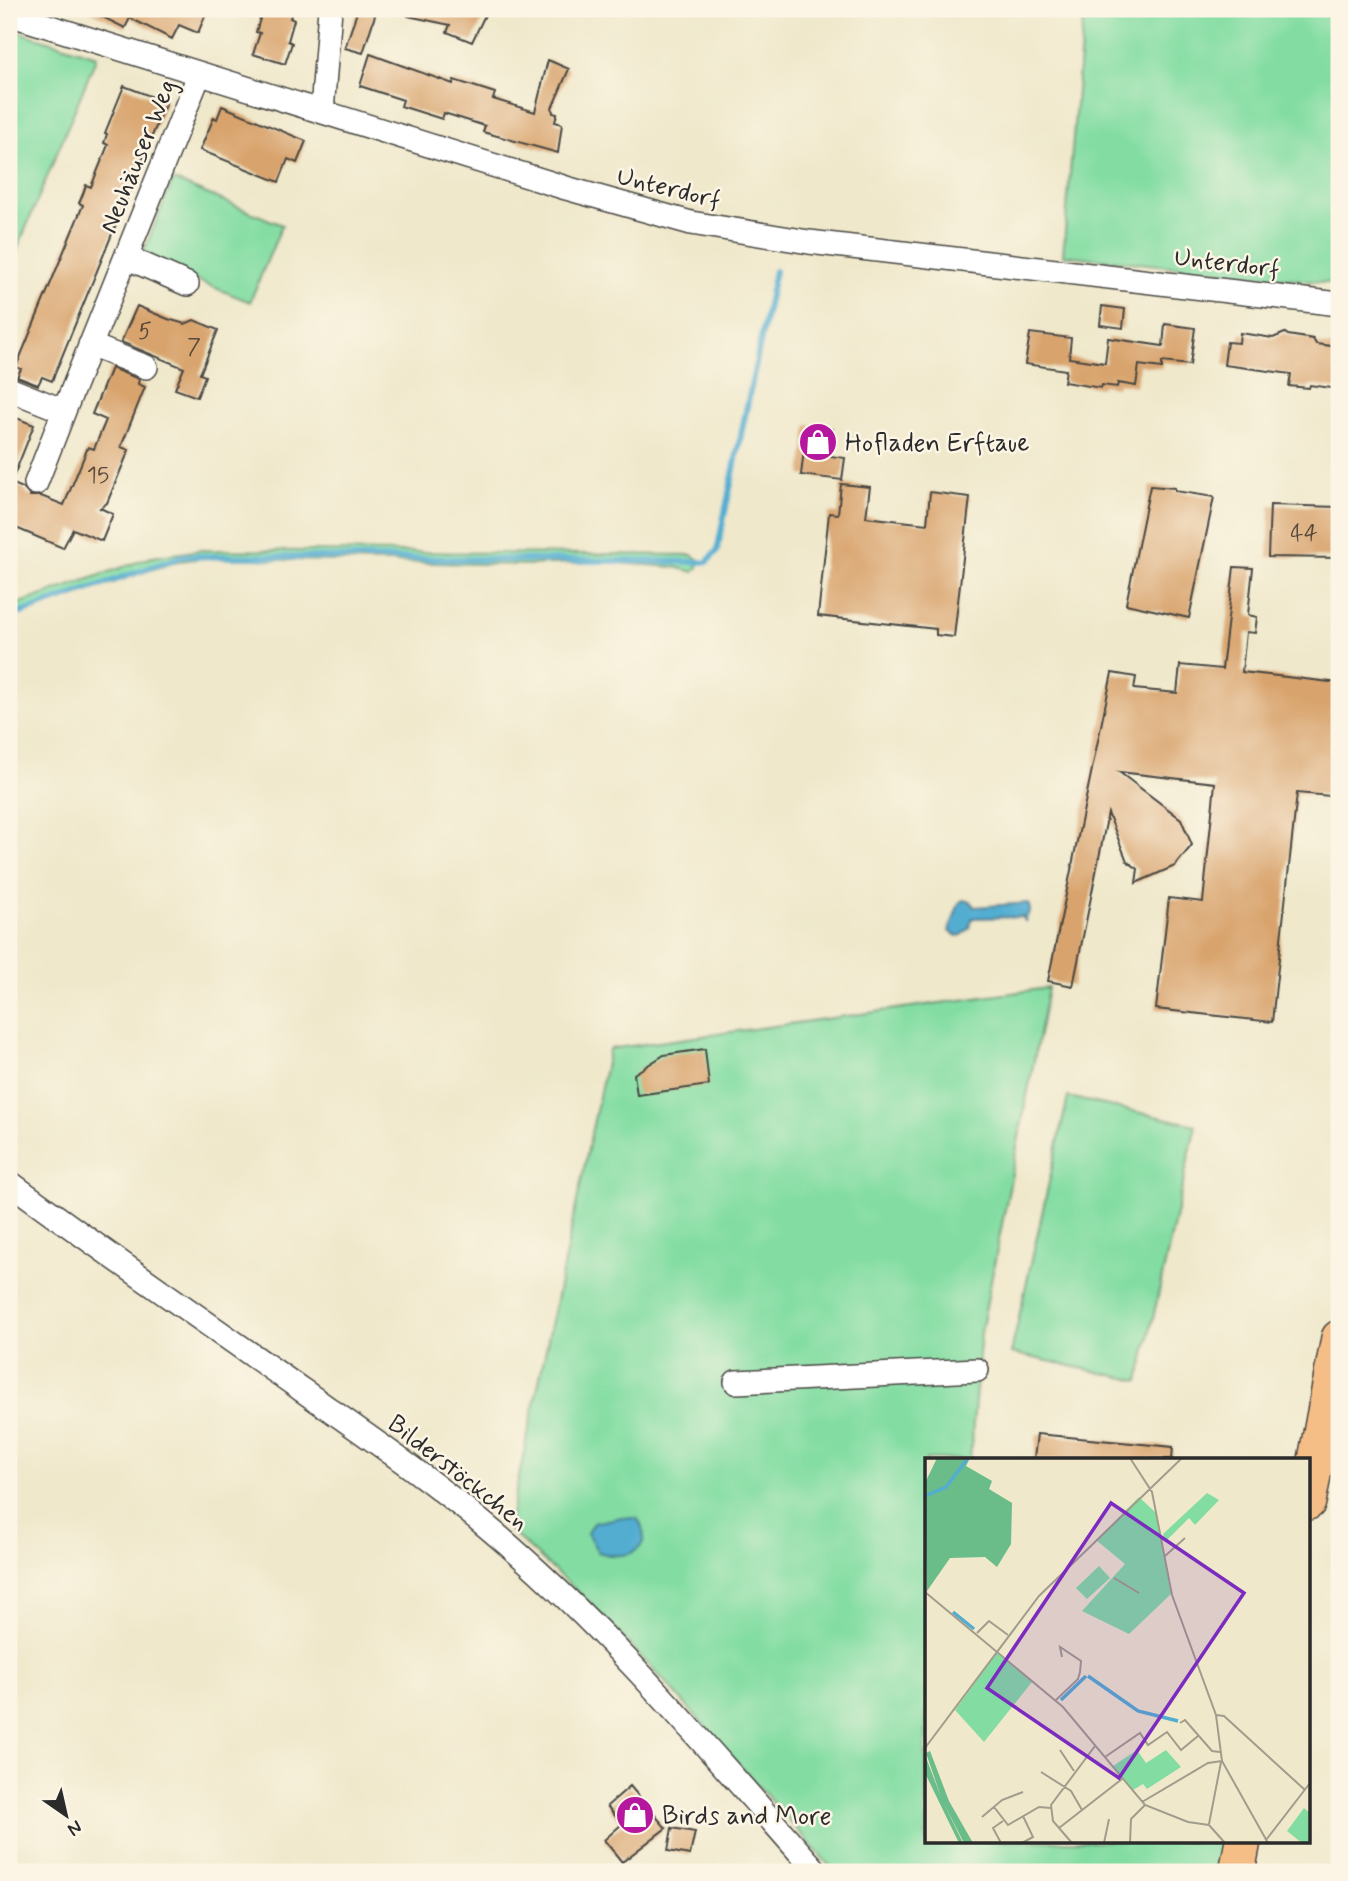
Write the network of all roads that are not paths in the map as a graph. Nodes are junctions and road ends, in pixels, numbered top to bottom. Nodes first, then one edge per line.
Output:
1 (330, 9) edge
2 (9, 14) edge
3 (199, 75) junction
4 (321, 111) junction
5 (126, 257) junction
6 (187, 284) dead end
7 (1339, 304) edge
8 (90, 345) junction
9 (146, 367) dead end
10 (9, 388) edge
11 (64, 411) junction
12 (36, 483) dead end
13 (9, 1182) edge
14 (1339, 1338) edge
15 (977, 1370) dead end
16 (736, 1382) dead end
17 (1310, 1491) edge
18 (1243, 1842) edge
19 (817, 1872) edge
20 (1237, 1872) edge

1 - 4 street
2 - 3 street, Unterdorf
3 - 4 street, Unterdorf
3 - 5 street, Neuhäuser Weg
4 - 7 street, Unterdorf
5 - 6 street, Neuhäuser Weg
5 - 8 street, Neuhäuser Weg
8 - 9 street
8 - 11 street, Neuhäuser Weg
10 - 11 street
11 - 12 street, Neuhäuser Weg
13 - 19 street, Bilderstöckchen
14 - 17 main road
15 - 16 street
18 - 20 main road

